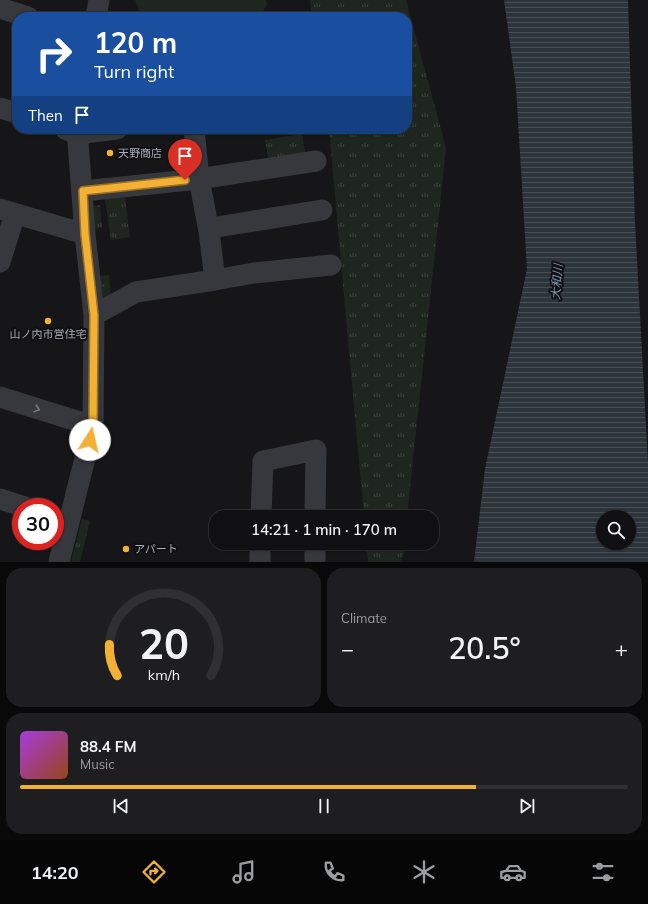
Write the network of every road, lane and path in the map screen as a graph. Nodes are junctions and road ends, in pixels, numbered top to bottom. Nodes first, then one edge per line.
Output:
1 (99, 0) edge
2 (0, 8) edge
3 (12, 12) edge
4 (97, 12) edge
5 (0, 108) edge
6 (12, 112) edge
7 (74, 134) edge
8 (194, 134) edge
9 (316, 161) dead end
10 (199, 179) junction
11 (83, 191) junction
12 (322, 210) dead end
13 (8, 211) edge
14 (208, 227) junction
15 (85, 234) junction
16 (0, 262) edge
17 (331, 265) dead end
18 (215, 280) junction
19 (94, 315) junction
20 (0, 397) edge
21 (93, 426) junction
22 (0, 499) edge
23 (12, 503) edge
24 (261, 510) edge
25 (315, 510) edge
26 (64, 513) edge
27 (60, 550) edge
28 (260, 550) edge
29 (315, 550) edge
30 (59, 562) edge
31 (260, 562) edge
32 (315, 562) edge

1 - 4 street
2 - 3 street
5 - 6 street
7 - 11 street
8 - 10 street
9 - 10 street
10 - 11 street
10 - 14 street
11 - 15 street
12 - 14 street
13 - 15 street
13 - 16 street
14 - 18 street
15 - 19 street
17 - 18 street
18 - 19 street
19 - 21 street
20 -> 21 street
21 - 26 street
22 - 23 street
24 - 25 street
27 - 30 street
28 - 31 street
29 - 32 street

